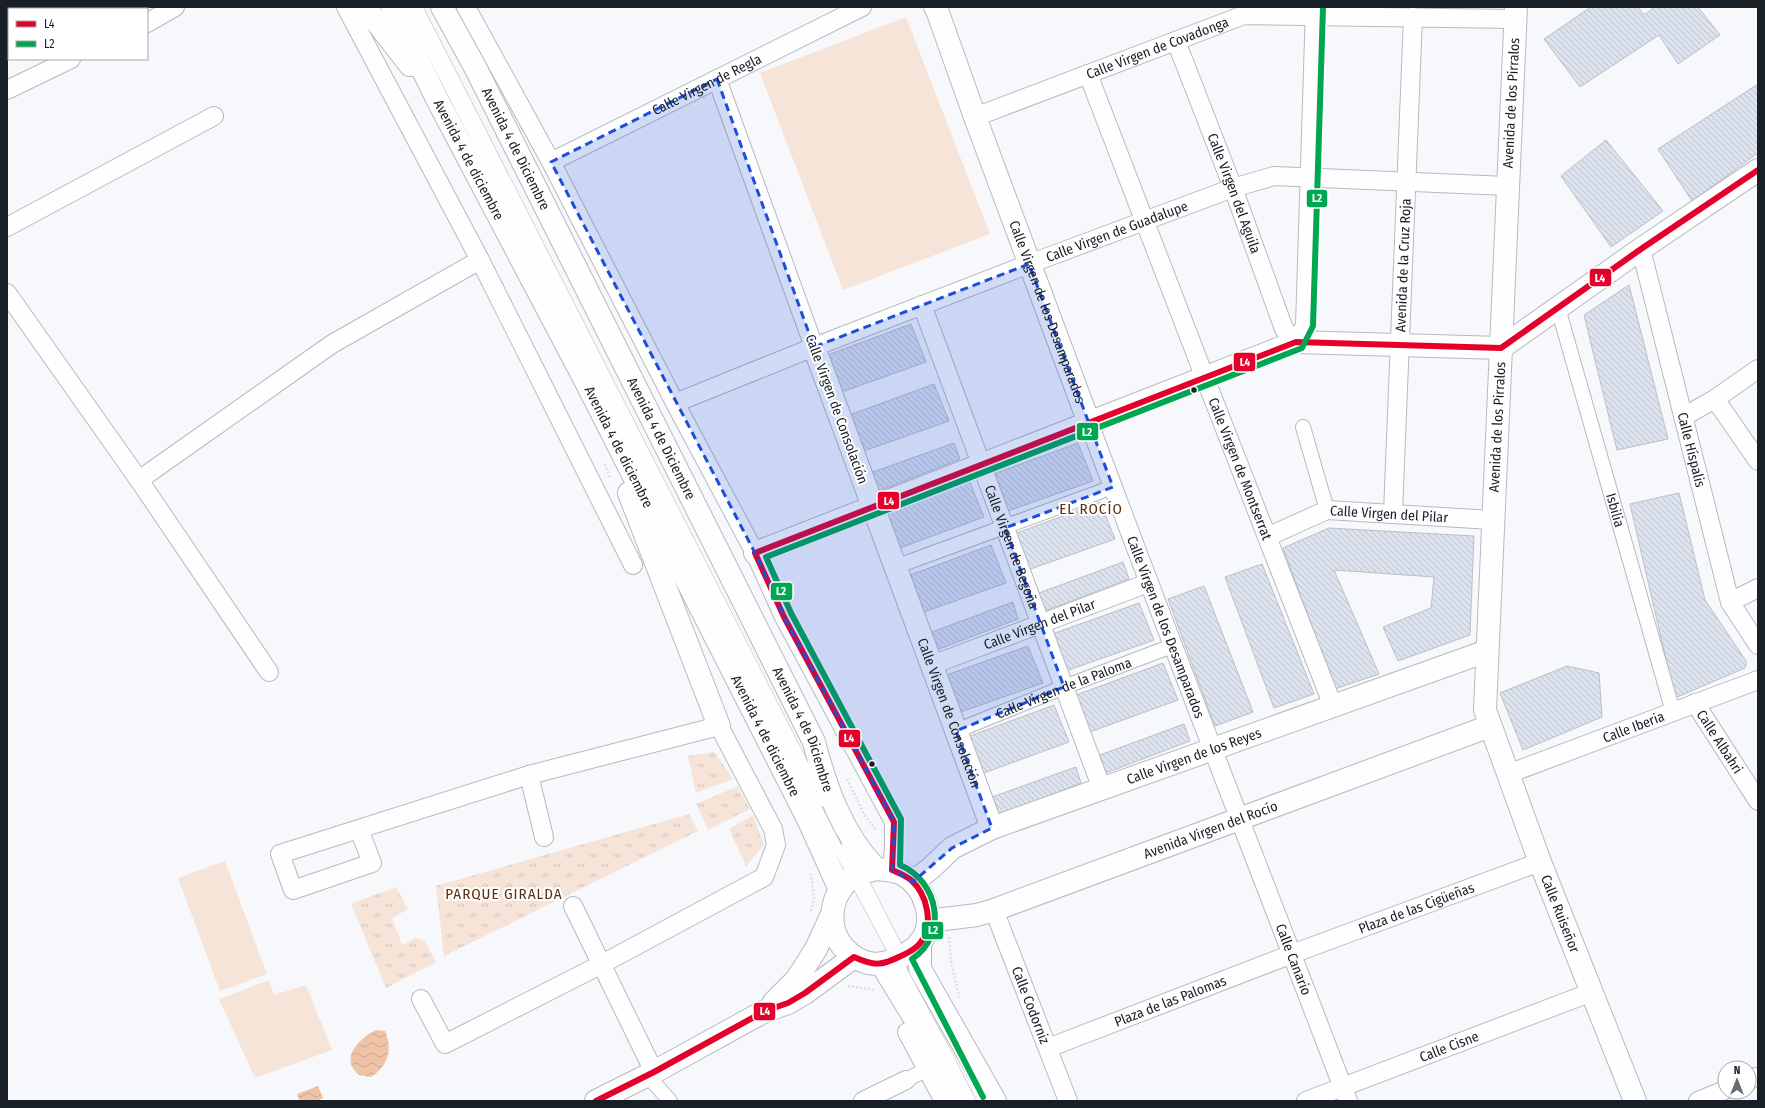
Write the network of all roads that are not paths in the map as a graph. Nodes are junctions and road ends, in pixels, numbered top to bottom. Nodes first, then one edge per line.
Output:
1 (175, 7) edge
2 (346, 7) edge
3 (365, 7) edge
4 (392, 7) edge
5 (408, 7) edge
6 (418, 7) edge
7 (442, 7) edge
8 (466, 7) edge
9 (862, 7) edge
10 (934, 7) edge
11 (1315, 12) edge
12 (1515, 13) edge
13 (1413, 18) junction
14 (148, 22) edge
15 (1176, 41) junction
16 (69, 60) edge
17 (1088, 74) junction
18 (717, 79) junction
19 (7, 90) edge
20 (439, 102) junction
21 (214, 116) dead end
22 (975, 117) junction
23 (551, 162) junction
24 (1758, 170) edge
25 (1311, 177) junction
26 (1406, 181) junction
27 (1508, 186) junction
28 (1233, 188) junction
29 (1145, 221) junction
30 (7, 227) edge
31 (1641, 249) junction
32 (480, 260) junction
33 (1029, 264) junction
34 (7, 293) edge
35 (922, 305) junction
36 (1558, 308) junction
37 (1296, 342) junction
38 (1400, 345) junction
39 (814, 346) junction
40 (1501, 348) junction
41 (1758, 369) edge
42 (1205, 378) junction
43 (587, 384) junction
44 (1715, 399) junction
45 (675, 402) junction
46 (1683, 417) junction
47 (1089, 423) junction
48 (1303, 427) dead end
49 (1758, 461) edge
50 (982, 464) junction
51 (139, 480) junction
52 (1113, 487) junction
53 (873, 507) junction
54 (1327, 510) junction
55 (1393, 513) junction
56 (1492, 520) junction
57 (1005, 528) junction
58 (1266, 537) junction
59 (756, 553) junction
60 (633, 565) dead end
61 (895, 567) junction
62 (1148, 583) junction
63 (1758, 588) edge
64 (1730, 602) junction
65 (1041, 624) junction
66 (1758, 645) edge
67 (1172, 646) junction
68 (1486, 651) junction
69 (932, 666) junction
70 (269, 672) dead end
71 (1758, 680) edge
72 (1064, 687) junction
73 (1695, 703) junction
74 (1333, 706) junction
75 (1673, 712) junction
76 (719, 726) junction
77 (1490, 726) junction
78 (956, 731) junction
79 (1212, 749) junction
80 (1508, 774) junction
81 (529, 775) junction
82 (1102, 789) junction
83 (1758, 801) edge
84 (1240, 818) junction
85 (992, 828) junction
86 (359, 829) junction
87 (544, 837) dead end
88 (1540, 862) junction
89 (864, 876) junction
90 (913, 882) junction
91 (573, 906) dead end
92 (994, 910) junction
93 (832, 914) junction
94 (928, 921) junction
95 (920, 942) junction
96 (1292, 954) junction
97 (854, 957) junction
98 (893, 960) junction
99 (602, 964) junction
100 (1592, 992) junction
101 (421, 999) dead end
102 (765, 1011) junction
103 (907, 1032) dead end
104 (1048, 1048) junction
105 (938, 1070) junction
106 (651, 1073) junction
107 (906, 1080) joint
108 (1717, 1093) edge
109 (1345, 1094) edge
110 (596, 1101) edge
111 (670, 1101) edge
112 (863, 1101) edge
113 (944, 1101) edge
114 (954, 1101) edge
115 (959, 1101) edge
116 (971, 1101) edge
117 (976, 1101) edge
118 (995, 1101) edge
119 (1068, 1101) edge
120 (1306, 1101) edge
121 (1635, 1101) edge
122 (1698, 1101) edge

1 - 14 street
2 - 32 street
3 - 20 street
4 - 20 street, Avenida 4 de diciembre
5 - 89 lane
6 - 89 lane
7 - 89 street, Avenida 4 de Diciembre
8 - 23 street
9 - 18 street, Calle Virgen de Regla
10 - 22 street, Calle Virgen de los Desamparados
11 - 13 street, Calle Virgen de Covadonga
11 - 15 street, Calle Virgen de Covadonga
11 - 25 street
12 - 13 street, Calle Virgen de Covadonga
12 - 27 street, Avenida de los Pirralos
13 - 26 street, Avenida de la Cruz Roja
15 - 17 street, Calle Virgen de Covadonga
15 - 28 street, Calle Virgen del Aguila
16 - 19 street
17 - 22 street, Calle Virgen de Covadonga
17 - 29 street, Calle Virgen de Montserrat
18 - 23 street, Calle Virgen de Regla
18 - 39 street, Calle Virgen de Consolación
20 - 43 street, Avenida 4 de diciembre
21 - 30 street
22 - 33 street, Calle Virgen de los Desamparados
23 - 45 street
24 - 31 street
25 - 26 street, Calle Virgen de Guadalupe
25 - 28 street, Calle Virgen de Guadalupe
25 - 37 street
26 - 27 street, Calle Virgen de Guadalupe
26 - 38 street, Avenida de la Cruz Roja
27 - 40 street, Avenida de los Pirralos
28 - 29 street, Calle Virgen de Guadalupe
28 - 37 street, Calle Virgen del Aguila
29 - 33 street, Calle Virgen de Guadalupe
29 - 42 street, Calle Virgen de Montserrat
31 - 36 street
31 - 46 street, Calle Híspalis
32 - 51 street
32 - 60 street
33 - 35 street, Calle Virgen de Guadalupe
33 - 47 street, Calle Virgen de los Desamparados
34 - 51 street
35 - 39 street, Calle Virgen de Guadalupe
35 - 50 street, Calle Virgen de Begoña
36 - 40 street
36 - 75 street, Isbilia
37 - 38 street
37 - 42 street
38 - 40 street
38 - 55 street, Avenida de la Cruz Roja
39 - 45 street, Calle Virgen de Guadalupe
39 - 53 street, Calle Virgen de Consolación
40 - 56 street, Avenida de los Pirralos
41 - 44 street
42 - 47 street
42 - 58 street, Calle Virgen de Montserrat
43 - 76 street
43 - 89 street, Avenida 4 de diciembre
44 - 46 street
44 - 49 street
45 - 59 street
46 - 64 street, Calle Híspalis
47 - 50 street
47 - 52 street, Calle Virgen de los Desamparados
48 - 54 street
50 - 53 street
50 - 57 street, Calle Virgen de Begoña
51 - 70 street
52 - 57 street
52 - 62 street, Calle Virgen de los Desamparados
53 - 59 street
53 - 61 street, Calle Virgen de Consolación
54 - 55 street, Calle Virgen del Pilar
54 - 58 street, Calle Virgen del Pilar
55 - 56 street, Calle Virgen del Pilar
56 - 68 street, Avenida de los Pirralos
57 - 61 street
57 - 65 street, Calle Virgen de Begoña
58 - 74 street, Calle Virgen de Montserrat
59 - 89 street
61 - 69 street, Calle Virgen de Consolación
62 - 65 street, Calle Virgen del Pilar
62 - 67 street, Calle Virgen de los Desamparados
63 - 64 street
64 - 66 street, Calle Híspalis
65 - 69 street, Calle Virgen del Pilar
65 - 72 street, Calle Virgen de Begoña
67 - 72 street, Calle Virgen de la Paloma
67 - 79 street, Calle Virgen de los Desamparados
68 - 74 street, Calle Virgen de los Reyes
68 - 77 street, Avenida de los Pirralos
69 - 78 street, Calle Virgen de Consolación
71 - 73 street, Calle Iberia
72 - 78 street, Calle Virgen de la Paloma
72 - 82 street, Calle Virgen de Begoña
73 - 75 street, Calle Iberia
73 - 83 street, Calle Albahri
74 - 79 street, Calle Virgen de los Reyes
75 - 80 street, Calle Iberia
76 - 81 street
76 - 99 street
77 - 80 street, Calle Ruiseñor
77 - 84 street, Avenida Virgen del Rocío
78 - 85 street, Calle Virgen de Consolación
79 - 82 street, Calle Virgen de los Reyes
79 - 84 street, Calle Virgen de los Desamparados
80 - 88 street, Calle Ruiseñor
81 - 86 street
81 - 87 street
82 - 85 street, Calle Virgen de los Reyes
84 - 92 street, Avenida Virgen del Rocío
84 - 96 street, Calle Canario
85 - 90 street, Calle Virgen de los Reyes
86 - 86 street
88 - 96 street, Plaza de las Cigüeñas
88 - 100 street, Calle Ruiseñor
89 - 90 street, Avenida 4 de Diciembre
89 - 93 street
89 - 98 lane
90 - 94 street
91 - 99 street
92 - 94 street, Avenida Virgen del Rocío
92 - 104 street, Calle Codorniz
93 - 97 street
93 - 102 street
94 - 95 street
95 - 98 street
95 - 118 street
96 - 104 street, Plaza de las Palomas
96 - 109 street, Calle Canario
97 - 98 street
97 - 102 street
98 - 105 street
98 - 116 lane
98 - 117 lane
99 - 101 street
99 - 106 street
100 - 109 street, Calle Cisne
100 - 121 street, Calle Ruiseñor
102 - 106 street
103 - 105 street
104 - 119 street, Calle Codorniz
105 - 107 street
105 - 113 street
105 - 114 street
105 - 115 street
106 - 110 street
106 - 111 street
107 - 112 street
108 - 122 street
109 - 120 street, Calle Cisne

